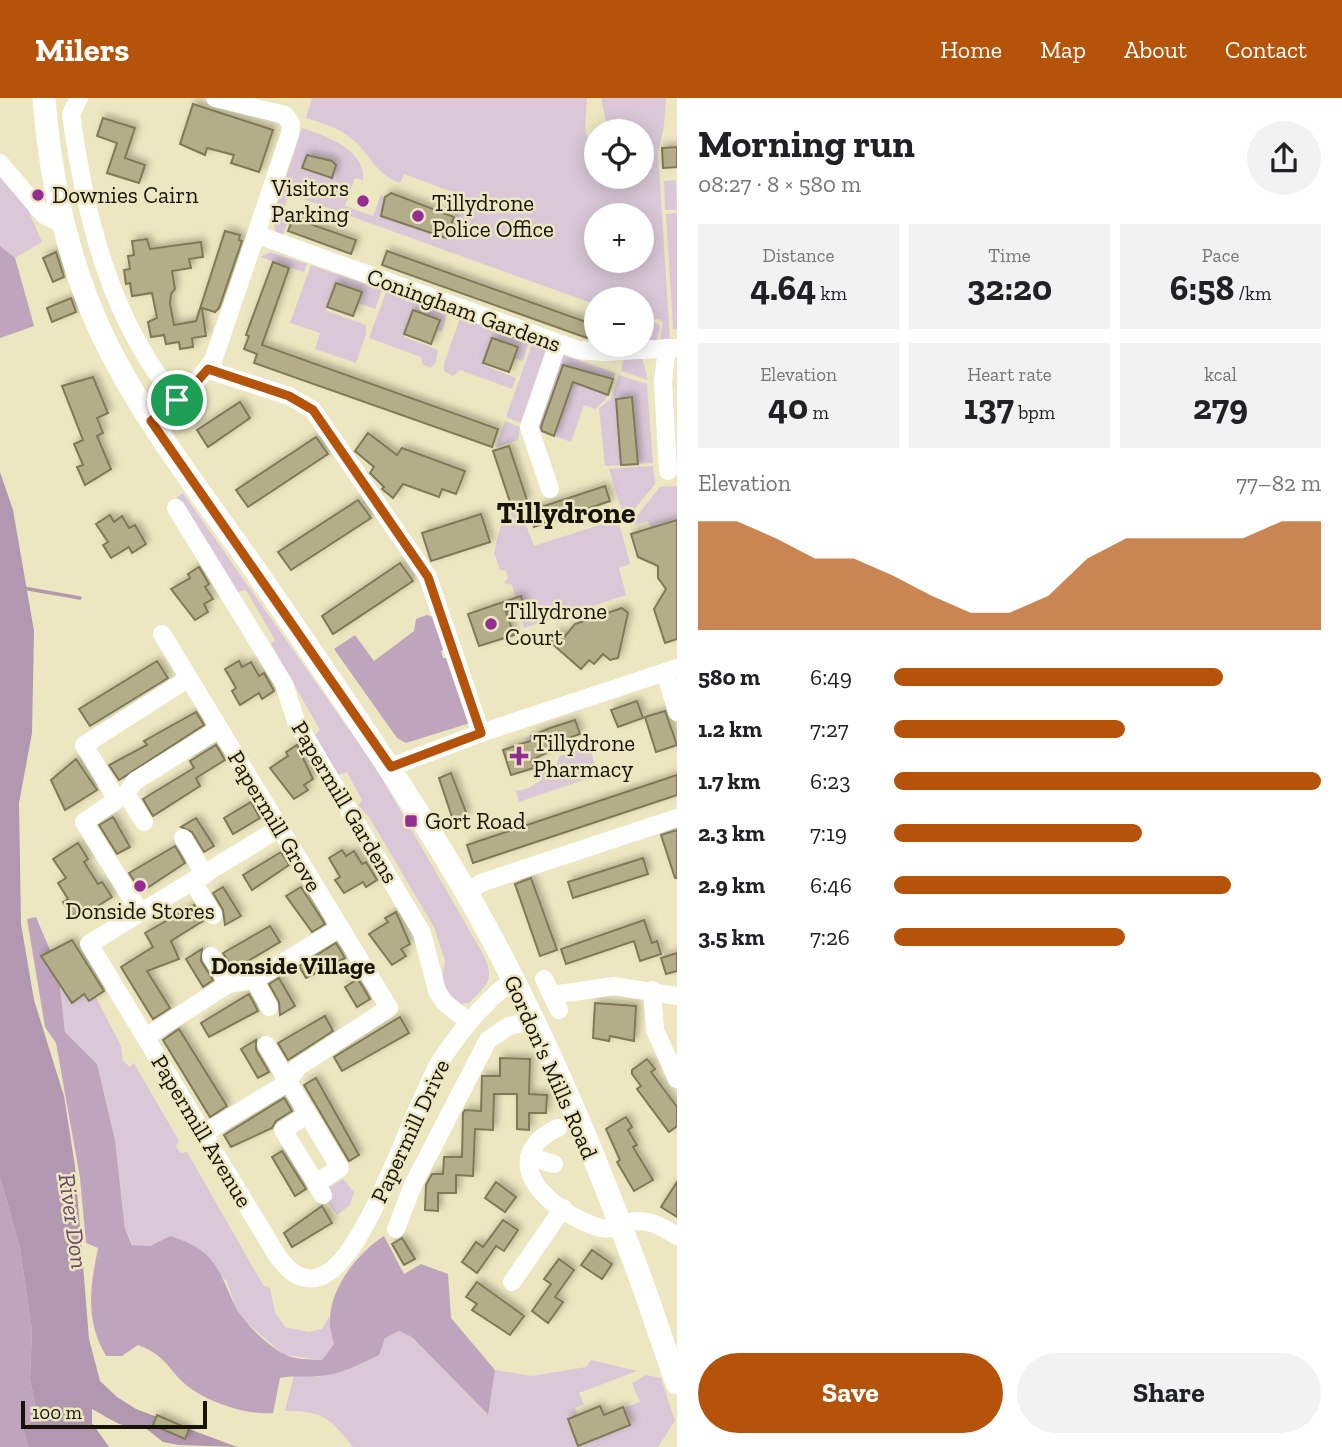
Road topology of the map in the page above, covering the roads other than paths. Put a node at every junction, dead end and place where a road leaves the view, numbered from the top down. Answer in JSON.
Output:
{"nodes":[{"id":1,"x":44,"y":98,"type":"edge"},
{"id":2,"x":215,"y":98,"type":"edge"},
{"id":3,"x":77,"y":100,"type":"edge"},
{"id":4,"x":0,"y":163,"type":"edge"},
{"id":5,"x":64,"y":225,"type":"junction"},
{"id":6,"x":258,"y":236,"type":"junction"},
{"id":7,"x":558,"y":343,"type":"junction"},
{"id":8,"x":672,"y":348,"type":"edge"},
{"id":9,"x":208,"y":369,"type":"junction"},
{"id":10,"x":177,"y":400,"type":"junction"},
{"id":11,"x":151,"y":421,"type":"junction"},
{"id":12,"x":668,"y":471,"type":"dead end"},
{"id":13,"x":550,"y":489,"type":"dead end"},
{"id":14,"x":176,"y":508,"type":"dead end"},
{"id":15,"x":162,"y":634,"type":"dead end"},
{"id":16,"x":671,"y":670,"type":"edge"},
{"id":17,"x":189,"y":678,"type":"junction"},
{"id":18,"x":677,"y":712,"type":"edge"},
{"id":19,"x":219,"y":729,"type":"junction"},
{"id":20,"x":481,"y":733,"type":"junction"},
{"id":21,"x":391,"y":767,"type":"junction"},
{"id":22,"x":122,"y":797,"type":"junction"},
{"id":23,"x":677,"y":818,"type":"edge"},
{"id":24,"x":144,"y":822,"type":"dead end"},
{"id":25,"x":278,"y":829,"type":"junction"},
{"id":26,"x":183,"y":838,"type":"dead end"},
{"id":27,"x":199,"y":878,"type":"junction"},
{"id":28,"x":466,"y":893,"type":"junction"},
{"id":29,"x":140,"y":912,"type":"junction"},
{"id":30,"x":213,"y":915,"type":"dead end"},
{"id":31,"x":340,"y":928,"type":"junction"},
{"id":32,"x":211,"y":956,"type":"dead end"},
{"id":33,"x":254,"y":980,"type":"junction"},
{"id":34,"x":513,"y":980,"type":"junction"},
{"id":35,"x":228,"y":984,"type":"junction"},
{"id":36,"x":652,"y":990,"type":"junction"},
{"id":37,"x":552,"y":995,"type":"dead end"},
{"id":38,"x":677,"y":996,"type":"edge"},
{"id":39,"x":269,"y":1007,"type":"dead end"},
{"id":40,"x":533,"y":1021,"type":"junction"},
{"id":41,"x":469,"y":1022,"type":"junction"},
{"id":42,"x":146,"y":1037,"type":"junction"},
{"id":43,"x":266,"y":1045,"type":"dead end"},
{"id":44,"x":677,"y":1079,"type":"edge"},
{"id":45,"x":287,"y":1083,"type":"junction"},
{"id":46,"x":307,"y":1115,"type":"junction"},
{"id":47,"x":558,"y":1128,"type":"dead end"},
{"id":48,"x":203,"y":1134,"type":"junction"},
{"id":49,"x":529,"y":1157,"type":"junction"},
{"id":50,"x":554,"y":1164,"type":"dead end"},
{"id":51,"x":390,"y":1171,"type":"junction"},
{"id":52,"x":412,"y":1185,"type":"junction"},
{"id":53,"x":563,"y":1208,"type":"junction"},
{"id":54,"x":621,"y":1226,"type":"junction"},
{"id":55,"x":396,"y":1229,"type":"dead end"},
{"id":56,"x":677,"y":1236,"type":"edge"},
{"id":57,"x":308,"y":1278,"type":"joint"},
{"id":58,"x":512,"y":1282,"type":"dead end"},
{"id":59,"x":677,"y":1383,"type":"edge"}],
"edges":[{"from":1,"to":5,"type":"main road","name":"Gordon's Mills Road"},
{"from":2,"to":6,"type":"street"},
{"from":3,"to":10,"type":"street"},
{"from":4,"to":5,"type":"street"},
{"from":5,"to":11,"type":"main road","name":"Gordon's Mills Road"},
{"from":6,"to":7,"type":"street","name":"Coningham Gardens"},
{"from":6,"to":9,"type":"street"},
{"from":7,"to":8,"type":"street","name":"Coningham Gardens"},
{"from":7,"to":13,"type":"street"},
{"from":8,"to":12,"type":"street"},
{"from":9,"to":10,"type":"street"},
{"from":9,"to":20,"type":"street"},
{"from":10,"to":11,"type":"street"},
{"from":11,"to":21,"type":"main road","name":"Gordon's Mills Road"},
{"from":14,"to":41,"type":"street","name":"Papermill Gardens"},
{"from":15,"to":17,"type":"street","name":"Papermill Grove"},
{"from":16,"to":18,"type":"street"},
{"from":16,"to":20,"type":"street"},
{"from":17,"to":19,"type":"street","name":"Papermill Grove"},
{"from":17,"to":22,"type":"street"},
{"from":19,"to":22,"type":"street"},
{"from":19,"to":25,"type":"street","name":"Papermill Grove"},
{"from":20,"to":21,"type":"street"},
{"from":21,"to":28,"type":"main road","name":"Gordon's Mills Road"},
{"from":22,"to":24,"type":"street"},
{"from":22,"to":29,"type":"street"},
{"from":23,"to":28,"type":"street"},
{"from":25,"to":27,"type":"street"},
{"from":25,"to":31,"type":"street","name":"Papermill Grove"},
{"from":26,"to":27,"type":"street"},
{"from":27,"to":29,"type":"street"},
{"from":27,"to":30,"type":"street"},
{"from":28,"to":34,"type":"main road","name":"Gordon's Mills Road"},
{"from":29,"to":42,"type":"street","name":"Papermill Avenue"},
{"from":31,"to":33,"type":"street"},
{"from":31,"to":45,"type":"street","name":"Papermill Grove"},
{"from":32,"to":35,"type":"street"},
{"from":33,"to":35,"type":"street"},
{"from":33,"to":39,"type":"street"},
{"from":34,"to":40,"type":"main road","name":"Gordon's Mills Road"},
{"from":34,"to":41,"type":"street","name":"Papermill Drive"},
{"from":35,"to":42,"type":"street"},
{"from":36,"to":37,"type":"street"},
{"from":36,"to":38,"type":"street"},
{"from":36,"to":44,"type":"street"},
{"from":40,"to":52,"type":"street"},
{"from":40,"to":54,"type":"main road","name":"Gordon's Mills Road"},
{"from":41,"to":51,"type":"street","name":"Papermill Drive"},
{"from":42,"to":48,"type":"street","name":"Papermill Avenue"},
{"from":43,"to":45,"type":"street"},
{"from":45,"to":46,"type":"street"},
{"from":45,"to":48,"type":"street"},
{"from":46,"to":46,"type":"street"},
{"from":47,"to":49,"type":"street"},
{"from":48,"to":57,"type":"street","name":"Papermill Avenue"},
{"from":49,"to":50,"type":"street"},
{"from":49,"to":53,"type":"street"},
{"from":51,"to":52,"type":"street"},
{"from":51,"to":57,"type":"street","name":"Papermill Drive"},
{"from":52,"to":55,"type":"street"},
{"from":53,"to":54,"type":"street"},
{"from":53,"to":58,"type":"street"},
{"from":54,"to":56,"type":"street"},
{"from":54,"to":59,"type":"main road","name":"Gordon's Mills Road"}]}
